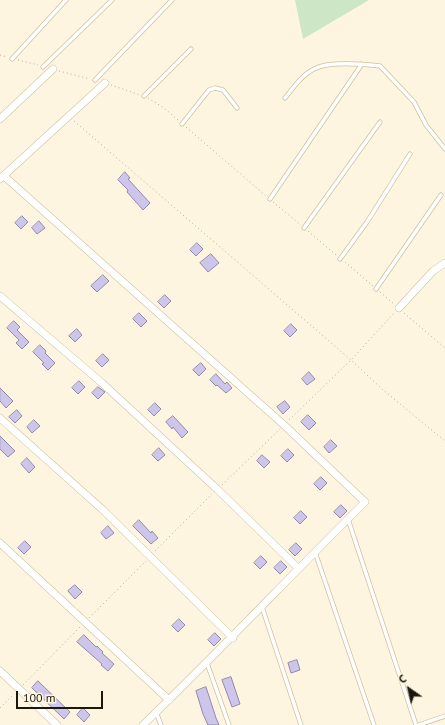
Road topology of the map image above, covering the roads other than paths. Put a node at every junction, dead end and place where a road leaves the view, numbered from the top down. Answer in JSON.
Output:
{"nodes":[{"id":1,"x":66,"y":0,"type":"edge"},
{"id":2,"x":112,"y":0,"type":"edge"},
{"id":3,"x":172,"y":0,"type":"edge"},
{"id":4,"x":191,"y":49,"type":"dead end"},
{"id":5,"x":12,"y":59,"type":"dead end"},
{"id":6,"x":362,"y":64,"type":"junction"},
{"id":7,"x":43,"y":66,"type":"dead end"},
{"id":8,"x":53,"y":69,"type":"dead end"},
{"id":9,"x":94,"y":80,"type":"dead end"},
{"id":10,"x":105,"y":82,"type":"road end"},
{"id":11,"x":144,"y":96,"type":"road end"},
{"id":12,"x":285,"y":98,"type":"dead end"},
{"id":13,"x":237,"y":108,"type":"dead end"},
{"id":14,"x":0,"y":119,"type":"edge"},
{"id":15,"x":380,"y":122,"type":"dead end"},
{"id":16,"x":182,"y":124,"type":"road end"},
{"id":17,"x":445,"y":149,"type":"edge"},
{"id":18,"x":410,"y":154,"type":"dead end"},
{"id":19,"x":2,"y":177,"type":"edge"},
{"id":20,"x":441,"y":195,"type":"dead end"},
{"id":21,"x":270,"y":199,"type":"road end"},
{"id":22,"x":304,"y":228,"type":"road end"},
{"id":23,"x":340,"y":259,"type":"road end"},
{"id":24,"x":445,"y":263,"type":"edge"},
{"id":25,"x":376,"y":289,"type":"road end"},
{"id":26,"x":0,"y":296,"type":"edge"},
{"id":27,"x":399,"y":308,"type":"road end"},
{"id":28,"x":0,"y":418,"type":"edge"},
{"id":29,"x":348,"y":519,"type":"junction"},
{"id":30,"x":0,"y":543,"type":"edge"},
{"id":31,"x":315,"y":551,"type":"junction"},
{"id":32,"x":298,"y":568,"type":"junction"},
{"id":33,"x":262,"y":607,"type":"junction"},
{"id":34,"x":233,"y":638,"type":"junction"},
{"id":35,"x":207,"y":663,"type":"junction"},
{"id":36,"x":0,"y":670,"type":"edge"},
{"id":37,"x":169,"y":700,"type":"junction"},
{"id":38,"x":156,"y":712,"type":"junction"},
{"id":39,"x":445,"y":716,"type":"edge"},
{"id":40,"x":57,"y":725,"type":"edge"},
{"id":41,"x":143,"y":725,"type":"edge"},
{"id":42,"x":161,"y":725,"type":"edge"},
{"id":43,"x":228,"y":725,"type":"edge"},
{"id":44,"x":301,"y":725,"type":"edge"},
{"id":45,"x":374,"y":725,"type":"edge"},
{"id":46,"x":417,"y":725,"type":"edge"}],
"edges":[{"from":1,"to":5,"type":"lane"},
{"from":2,"to":7,"type":"lane"},
{"from":3,"to":9,"type":"lane"},
{"from":4,"to":11,"type":"lane"},
{"from":6,"to":12,"type":"lane"},
{"from":6,"to":17,"type":"lane"},
{"from":6,"to":21,"type":"lane"},
{"from":8,"to":14,"type":"street"},
{"from":10,"to":19,"type":"street"},
{"from":13,"to":16,"type":"lane"},
{"from":15,"to":22,"type":"lane"},
{"from":18,"to":23,"type":"lane"},
{"from":19,"to":29,"type":"street"},
{"from":20,"to":25,"type":"lane"},
{"from":24,"to":27,"type":"street"},
{"from":26,"to":32,"type":"street"},
{"from":28,"to":34,"type":"street"},
{"from":29,"to":31,"type":"street"},
{"from":29,"to":46,"type":"lane"},
{"from":30,"to":37,"type":"street"},
{"from":31,"to":32,"type":"street"},
{"from":31,"to":45,"type":"lane"},
{"from":32,"to":33,"type":"street"},
{"from":33,"to":34,"type":"street"},
{"from":33,"to":44,"type":"lane"},
{"from":34,"to":35,"type":"street"},
{"from":35,"to":37,"type":"street"},
{"from":35,"to":43,"type":"lane"},
{"from":36,"to":40,"type":"street"},
{"from":37,"to":38,"type":"street"},
{"from":38,"to":41,"type":"street"},
{"from":38,"to":42,"type":"lane"},
{"from":39,"to":46,"type":"lane"}]}
